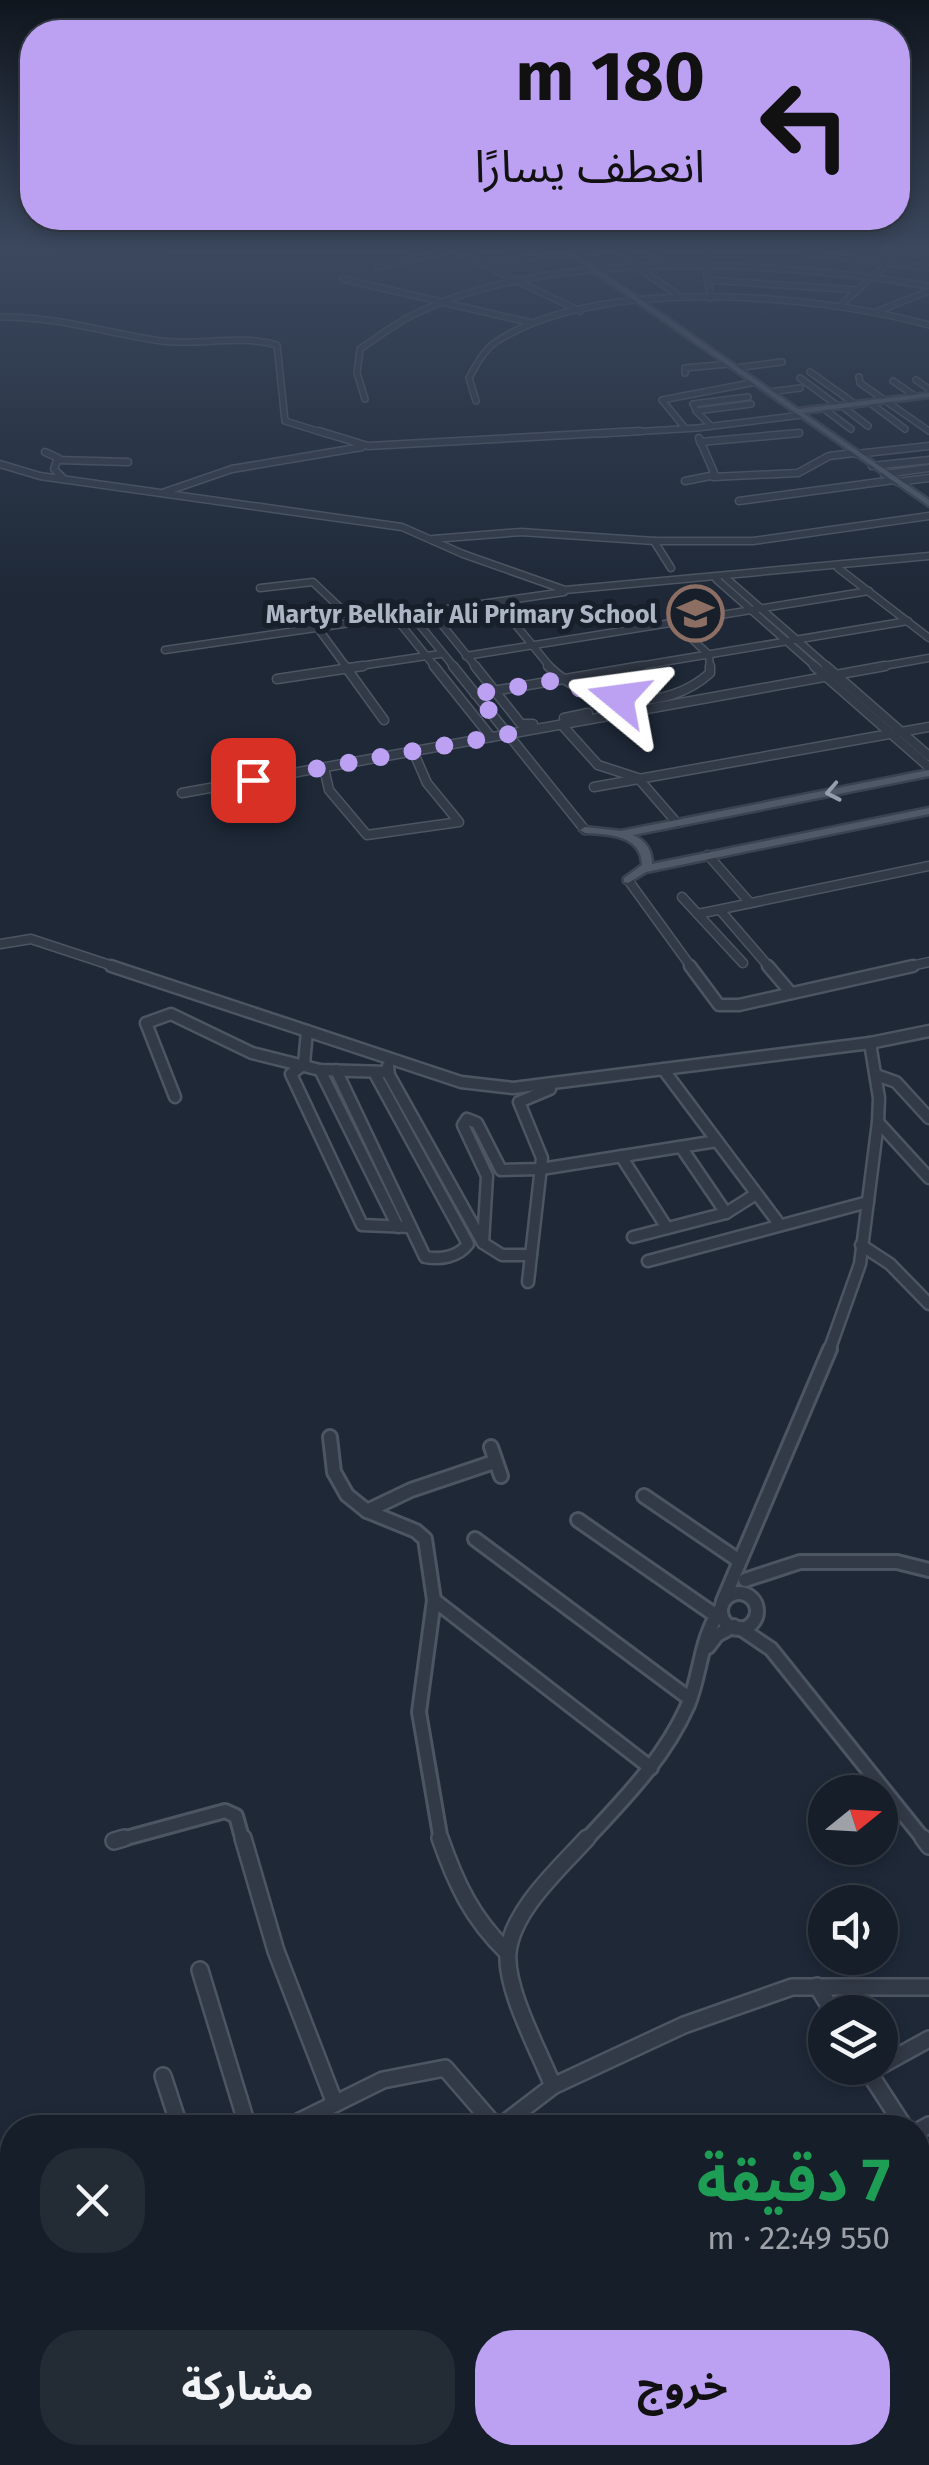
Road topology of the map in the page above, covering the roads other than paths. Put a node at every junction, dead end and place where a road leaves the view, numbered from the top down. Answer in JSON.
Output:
{"nodes":[{"id":1,"x":279,"y":364,"type":"edge"},
{"id":2,"x":358,"y":364,"type":"edge"},
{"id":3,"x":476,"y":364,"type":"edge"},
{"id":4,"x":729,"y":364,"type":"edge"},
{"id":5,"x":757,"y":364,"type":"edge"},
{"id":6,"x":732,"y":366,"type":"junction"},
{"id":7,"x":686,"y":372,"type":"dead end"},
{"id":8,"x":810,"y":372,"type":"dead end"},
{"id":9,"x":858,"y":377,"type":"dead end"},
{"id":10,"x":800,"y":378,"type":"dead end"},
{"id":11,"x":916,"y":380,"type":"dead end"},
{"id":12,"x":893,"y":381,"type":"dead end"},
{"id":13,"x":756,"y":382,"type":"junction"},
{"id":14,"x":798,"y":386,"type":"dead end"},
{"id":15,"x":766,"y":390,"type":"junction"},
{"id":16,"x":929,"y":392,"type":"edge"},
{"id":17,"x":916,"y":396,"type":"junction"},
{"id":18,"x":365,"y":399,"type":"dead end"},
{"id":19,"x":885,"y":400,"type":"junction"},
{"id":20,"x":476,"y":401,"type":"dead end"},
{"id":21,"x":869,"y":402,"type":"junction"},
{"id":22,"x":855,"y":404,"type":"junction"},
{"id":23,"x":929,"y":404,"type":"edge"},
{"id":24,"x":840,"y":406,"type":"junction"},
{"id":25,"x":728,"y":407,"type":"junction"},
{"id":26,"x":823,"y":408,"type":"junction"},
{"id":27,"x":712,"y":409,"type":"junction"},
{"id":28,"x":698,"y":410,"type":"junction"},
{"id":29,"x":800,"y":413,"type":"junction"},
{"id":30,"x":747,"y":421,"type":"junction"},
{"id":31,"x":730,"y":423,"type":"junction"},
{"id":32,"x":711,"y":426,"type":"junction"},
{"id":33,"x":868,"y":426,"type":"dead end"},
{"id":34,"x":686,"y":428,"type":"junction"},
{"id":35,"x":697,"y":428,"type":"junction"},
{"id":36,"x":850,"y":428,"type":"dead end"},
{"id":37,"x":905,"y":429,"type":"dead end"},
{"id":38,"x":929,"y":431,"type":"edge"},
{"id":39,"x":798,"y":433,"type":"dead end"},
{"id":40,"x":700,"y":442,"type":"junction"},
{"id":41,"x":368,"y":446,"type":"junction"},
{"id":42,"x":929,"y":446,"type":"edge"},
{"id":43,"x":45,"y":452,"type":"dead end"},
{"id":44,"x":855,"y":454,"type":"junction"},
{"id":45,"x":58,"y":460,"type":"junction"},
{"id":46,"x":929,"y":460,"type":"edge"},
{"id":47,"x":128,"y":462,"type":"dead end"},
{"id":48,"x":788,"y":463,"type":"dead end"},
{"id":49,"x":0,"y":464,"type":"edge"},
{"id":50,"x":872,"y":466,"type":"junction"},
{"id":51,"x":929,"y":468,"type":"edge"},
{"id":52,"x":884,"y":474,"type":"junction"},
{"id":53,"x":714,"y":476,"type":"junction"},
{"id":54,"x":929,"y":478,"type":"edge"},
{"id":55,"x":65,"y":479,"type":"junction"},
{"id":56,"x":685,"y":481,"type":"dead end"},
{"id":57,"x":896,"y":481,"type":"junction"},
{"id":58,"x":161,"y":494,"type":"junction"},
{"id":59,"x":929,"y":495,"type":"edge"},
{"id":60,"x":917,"y":496,"type":"junction"},
{"id":61,"x":739,"y":501,"type":"dead end"},
{"id":62,"x":929,"y":504,"type":"edge"},
{"id":63,"x":929,"y":516,"type":"edge"},
{"id":64,"x":433,"y":539,"type":"junction"},
{"id":65,"x":654,"y":542,"type":"junction"},
{"id":66,"x":929,"y":558,"type":"edge"},
{"id":67,"x":671,"y":568,"type":"dead end"},
{"id":68,"x":840,"y":569,"type":"junction"},
{"id":69,"x":722,"y":580,"type":"junction"},
{"id":70,"x":260,"y":588,"type":"dead end"},
{"id":71,"x":869,"y":592,"type":"junction"},
{"id":72,"x":502,"y":608,"type":"dead end"},
{"id":73,"x":750,"y":609,"type":"junction"},
{"id":74,"x":761,"y":609,"type":"junction"},
{"id":75,"x":410,"y":614,"type":"junction"},
{"id":76,"x":395,"y":617,"type":"junction"},
{"id":77,"x":439,"y":620,"type":"dead end"},
{"id":78,"x":354,"y":622,"type":"junction"},
{"id":79,"x":674,"y":622,"type":"junction"},
{"id":80,"x":908,"y":622,"type":"junction"},
{"id":81,"x":317,"y":627,"type":"junction"},
{"id":82,"x":929,"y":638,"type":"edge"},
{"id":83,"x":797,"y":640,"type":"junction"},
{"id":84,"x":787,"y":642,"type":"junction"},
{"id":85,"x":533,"y":645,"type":"junction"},
{"id":86,"x":164,"y":650,"type":"dead end"},
{"id":87,"x":440,"y":654,"type":"junction"},
{"id":88,"x":709,"y":655,"type":"junction"},
{"id":89,"x":425,"y":656,"type":"junction"},
{"id":90,"x":466,"y":656,"type":"junction"},
{"id":91,"x":929,"y":658,"type":"edge"},
{"id":92,"x":346,"y":668,"type":"junction"},
{"id":93,"x":837,"y":675,"type":"junction"},
{"id":94,"x":826,"y":677,"type":"junction"},
{"id":95,"x":276,"y":679,"type":"dead end"},
{"id":96,"x":563,"y":679,"type":"junction"},
{"id":97,"x":494,"y":691,"type":"junction"},
{"id":98,"x":475,"y":694,"type":"junction"},
{"id":99,"x":588,"y":713,"type":"dead end"},
{"id":100,"x":384,"y":720,"type":"dead end"},
{"id":101,"x":562,"y":725,"type":"junction"},
{"id":102,"x":929,"y":727,"type":"edge"},
{"id":103,"x":902,"y":732,"type":"junction"},
{"id":104,"x":509,"y":734,"type":"junction"},
{"id":105,"x":890,"y":734,"type":"junction"},
{"id":106,"x":492,"y":737,"type":"junction"},
{"id":107,"x":413,"y":752,"type":"junction"},
{"id":108,"x":929,"y":756,"type":"edge"},
{"id":109,"x":324,"y":768,"type":"junction"},
{"id":110,"x":929,"y":770,"type":"edge"},
{"id":111,"x":638,"y":778,"type":"junction"},
{"id":112,"x":594,"y":786,"type":"dead end"},
{"id":113,"x":182,"y":793,"type":"dead end"},
{"id":114,"x":929,"y":811,"type":"edge"},
{"id":115,"x":678,"y":822,"type":"junction"},
{"id":116,"x":586,"y":830,"type":"joint"},
{"id":117,"x":621,"y":834,"type":"junction"},
{"id":118,"x":708,"y":855,"type":"junction"},
{"id":119,"x":929,"y":866,"type":"edge"},
{"id":120,"x":644,"y":869,"type":"junction"},
{"id":121,"x":628,"y":880,"type":"joint"},
{"id":122,"x":682,"y":897,"type":"dead end"},
{"id":123,"x":750,"y":903,"type":"junction"},
{"id":124,"x":720,"y":910,"type":"junction"},
{"id":125,"x":698,"y":914,"type":"junction"},
{"id":126,"x":0,"y":944,"type":"edge"},
{"id":127,"x":929,"y":962,"type":"edge"},
{"id":128,"x":744,"y":963,"type":"dead end"},
{"id":129,"x":790,"y":993,"type":"junction"},
{"id":130,"x":307,"y":1031,"type":"junction"},
{"id":131,"x":929,"y":1031,"type":"edge"},
{"id":132,"x":870,"y":1043,"type":"junction"},
{"id":133,"x":393,"y":1059,"type":"junction"},
{"id":134,"x":304,"y":1064,"type":"junction"},
{"id":135,"x":320,"y":1070,"type":"junction"},
{"id":136,"x":336,"y":1070,"type":"junction"},
{"id":137,"x":663,"y":1070,"type":"junction"},
{"id":138,"x":374,"y":1072,"type":"junction"},
{"id":139,"x":388,"y":1072,"type":"junction"},
{"id":140,"x":876,"y":1076,"type":"junction"},
{"id":141,"x":564,"y":1082,"type":"junction"},
{"id":142,"x":175,"y":1097,"type":"dead end"},
{"id":143,"x":929,"y":1118,"type":"edge"},
{"id":144,"x":878,"y":1122,"type":"junction"},
{"id":145,"x":716,"y":1141,"type":"junction"},
{"id":146,"x":681,"y":1147,"type":"junction"},
{"id":147,"x":621,"y":1156,"type":"junction"},
{"id":148,"x":542,"y":1168,"type":"junction"},
{"id":149,"x":929,"y":1178,"type":"edge"},
{"id":150,"x":756,"y":1194,"type":"junction"},
{"id":151,"x":868,"y":1202,"type":"junction"},
{"id":152,"x":726,"y":1213,"type":"junction"},
{"id":153,"x":780,"y":1225,"type":"junction"},
{"id":154,"x":404,"y":1227,"type":"junction"},
{"id":155,"x":667,"y":1228,"type":"junction"},
{"id":156,"x":633,"y":1236,"type":"dead end"},
{"id":157,"x":483,"y":1242,"type":"junction"},
{"id":158,"x":862,"y":1245,"type":"junction"},
{"id":159,"x":532,"y":1255,"type":"junction"},
{"id":160,"x":648,"y":1261,"type":"dead end"},
{"id":161,"x":528,"y":1282,"type":"dead end"},
{"id":162,"x":929,"y":1304,"type":"edge"},
{"id":163,"x":330,"y":1437,"type":"dead end"},
{"id":164,"x":491,"y":1447,"type":"dead end"},
{"id":165,"x":494,"y":1462,"type":"junction"},
{"id":166,"x":501,"y":1476,"type":"dead end"},
{"id":167,"x":644,"y":1496,"type":"dead end"},
{"id":168,"x":367,"y":1511,"type":"junction"},
{"id":169,"x":578,"y":1520,"type":"dead end"},
{"id":170,"x":475,"y":1539,"type":"dead end"},
{"id":171,"x":740,"y":1556,"type":"junction"},
{"id":172,"x":929,"y":1570,"type":"edge"},
{"id":173,"x":745,"y":1580,"type":"junction"},
{"id":174,"x":434,"y":1600,"type":"junction"},
{"id":175,"x":752,"y":1600,"type":"junction"},
{"id":176,"x":719,"y":1609,"type":"junction"},
{"id":177,"x":758,"y":1616,"type":"junction"},
{"id":178,"x":737,"y":1627,"type":"junction"},
{"id":179,"x":770,"y":1649,"type":"junction"},
{"id":180,"x":704,"y":1652,"type":"junction"},
{"id":181,"x":690,"y":1699,"type":"junction"},
{"id":182,"x":651,"y":1768,"type":"junction"},
{"id":183,"x":114,"y":1841,"type":"dead end"},
{"id":184,"x":929,"y":1846,"type":"edge"},
{"id":185,"x":507,"y":1952,"type":"junction"},
{"id":186,"x":200,"y":1970,"type":"dead end"},
{"id":187,"x":817,"y":1986,"type":"junction"},
{"id":188,"x":929,"y":1986,"type":"edge"},
{"id":189,"x":823,"y":1995,"type":"edge"},
{"id":190,"x":926,"y":2046,"type":"edge"},
{"id":191,"x":898,"y":2058,"type":"edge"},
{"id":192,"x":163,"y":2076,"type":"dead end"},
{"id":193,"x":882,"y":2085,"type":"edge"},
{"id":194,"x":553,"y":2086,"type":"junction"},
{"id":195,"x":334,"y":2101,"type":"junction"},
{"id":196,"x":176,"y":2115,"type":"edge"},
{"id":197,"x":244,"y":2115,"type":"edge"},
{"id":198,"x":309,"y":2115,"type":"edge"},
{"id":199,"x":487,"y":2115,"type":"edge"},
{"id":200,"x":515,"y":2115,"type":"edge"},
{"id":201,"x":898,"y":2115,"type":"edge"}],
"edges":[{"from":1,"to":41,"type":"street"},
{"from":2,"to":18,"type":"street"},
{"from":3,"to":20,"type":"street"},
{"from":4,"to":6,"type":"main road"},
{"from":5,"to":6,"type":"street"},
{"from":6,"to":7,"type":"street"},
{"from":6,"to":13,"type":"main road"},
{"from":8,"to":22,"type":"street"},
{"from":9,"to":19,"type":"street"},
{"from":10,"to":24,"type":"street"},
{"from":11,"to":16,"type":"street"},
{"from":12,"to":17,"type":"street"},
{"from":13,"to":15,"type":"main road"},
{"from":13,"to":34,"type":"street"},
{"from":14,"to":15,"type":"street"},
{"from":15,"to":29,"type":"main road"},
{"from":16,"to":17,"type":"main road"},
{"from":17,"to":19,"type":"main road"},
{"from":17,"to":23,"type":"street"},
{"from":19,"to":21,"type":"main road"},
{"from":19,"to":38,"type":"street"},
{"from":21,"to":22,"type":"main road"},
{"from":21,"to":37,"type":"street"},
{"from":22,"to":24,"type":"main road"},
{"from":24,"to":26,"type":"main road"},
{"from":24,"to":33,"type":"street"},
{"from":25,"to":27,"type":"street"},
{"from":25,"to":28,"type":"street"},
{"from":25,"to":30,"type":"street"},
{"from":26,"to":29,"type":"main road"},
{"from":26,"to":36,"type":"street"},
{"from":27,"to":28,"type":"street"},
{"from":27,"to":31,"type":"street"},
{"from":28,"to":32,"type":"street"},
{"from":29,"to":30,"type":"street"},
{"from":29,"to":44,"type":"main road"},
{"from":30,"to":31,"type":"street"},
{"from":31,"to":32,"type":"street"},
{"from":32,"to":35,"type":"street"},
{"from":34,"to":35,"type":"street"},
{"from":34,"to":41,"type":"street"},
{"from":35,"to":40,"type":"street"},
{"from":39,"to":40,"type":"street"},
{"from":40,"to":53,"type":"street"},
{"from":41,"to":58,"type":"street"},
{"from":42,"to":44,"type":"street"},
{"from":43,"to":45,"type":"street"},
{"from":44,"to":50,"type":"main road"},
{"from":44,"to":53,"type":"street"},
{"from":45,"to":47,"type":"street"},
{"from":45,"to":55,"type":"street"},
{"from":46,"to":50,"type":"street"},
{"from":48,"to":53,"type":"street"},
{"from":49,"to":55,"type":"street"},
{"from":50,"to":52,"type":"main road"},
{"from":51,"to":52,"type":"street"},
{"from":52,"to":57,"type":"main road"},
{"from":53,"to":56,"type":"street"},
{"from":54,"to":57,"type":"street"},
{"from":55,"to":58,"type":"street"},
{"from":57,"to":60,"type":"main road"},
{"from":57,"to":61,"type":"street"},
{"from":58,"to":64,"type":"street"},
{"from":59,"to":60,"type":"street"},
{"from":60,"to":62,"type":"main road"},
{"from":63,"to":65,"type":"street"},
{"from":64,"to":65,"type":"street"},
{"from":64,"to":66,"type":"street"},
{"from":65,"to":67,"type":"street"},
{"from":66,"to":68,"type":"street"},
{"from":68,"to":69,"type":"street"},
{"from":68,"to":71,"type":"street"},
{"from":69,"to":73,"type":"street"},
{"from":69,"to":74,"type":"street"},
{"from":69,"to":75,"type":"street"},
{"from":70,"to":78,"type":"street"},
{"from":71,"to":74,"type":"street"},
{"from":71,"to":80,"type":"street"},
{"from":72,"to":85,"type":"street"},
{"from":73,"to":74,"type":"street"},
{"from":73,"to":79,"type":"street"},
{"from":73,"to":84,"type":"street"},
{"from":74,"to":83,"type":"street"},
{"from":75,"to":76,"type":"street"},
{"from":75,"to":87,"type":"street"},
{"from":76,"to":78,"type":"street"},
{"from":76,"to":89,"type":"street"},
{"from":77,"to":90,"type":"street"},
{"from":78,"to":81,"type":"street"},
{"from":79,"to":85,"type":"street"},
{"from":79,"to":88,"type":"street"},
{"from":80,"to":82,"type":"street"},
{"from":80,"to":83,"type":"street"},
{"from":81,"to":86,"type":"street"},
{"from":81,"to":92,"type":"street"},
{"from":83,"to":84,"type":"street"},
{"from":83,"to":93,"type":"street"},
{"from":84,"to":88,"type":"street"},
{"from":84,"to":94,"type":"street"},
{"from":85,"to":90,"type":"street"},
{"from":85,"to":96,"type":"street"},
{"from":87,"to":89,"type":"street"},
{"from":87,"to":98,"type":"street"},
{"from":88,"to":96,"type":"street"},
{"from":88,"to":96,"type":"street"},
{"from":89,"to":92,"type":"street"},
{"from":89,"to":106,"type":"street"},
{"from":90,"to":97,"type":"street"},
{"from":91,"to":93,"type":"street"},
{"from":92,"to":95,"type":"street"},
{"from":92,"to":100,"type":"street"},
{"from":93,"to":94,"type":"street"},
{"from":93,"to":103,"type":"street"},
{"from":94,"to":101,"type":"street"},
{"from":94,"to":105,"type":"street"},
{"from":96,"to":97,"type":"street"},
{"from":97,"to":98,"type":"street"},
{"from":97,"to":99,"type":"street"},
{"from":98,"to":104,"type":"street"},
{"from":101,"to":104,"type":"street"},
{"from":101,"to":111,"type":"street"},
{"from":102,"to":103,"type":"street"},
{"from":103,"to":105,"type":"street"},
{"from":103,"to":108,"type":"street"},
{"from":104,"to":106,"type":"street"},
{"from":104,"to":116,"type":"street"},
{"from":105,"to":110,"type":"street"},
{"from":105,"to":111,"type":"street"},
{"from":106,"to":107,"type":"street"},
{"from":107,"to":109,"type":"street"},
{"from":107,"to":109,"type":"street"},
{"from":109,"to":113,"type":"street"},
{"from":110,"to":115,"type":"main road","one_way":true},
{"from":111,"to":112,"type":"street"},
{"from":111,"to":115,"type":"street"},
{"from":114,"to":118,"type":"main road"},
{"from":115,"to":117,"type":"main road"},
{"from":116,"to":117,"type":"main road"},
{"from":117,"to":120,"type":"main road"},
{"from":118,"to":120,"type":"main road"},
{"from":118,"to":123,"type":"street"},
{"from":119,"to":123,"type":"street"},
{"from":120,"to":121,"type":"main road"},
{"from":121,"to":129,"type":"street"},
{"from":122,"to":125,"type":"street"},
{"from":123,"to":124,"type":"street"},
{"from":124,"to":125,"type":"street"},
{"from":124,"to":129,"type":"street"},
{"from":125,"to":128,"type":"street"},
{"from":126,"to":130,"type":"street"},
{"from":127,"to":129,"type":"street"},
{"from":130,"to":133,"type":"street"},
{"from":130,"to":134,"type":"street"},
{"from":131,"to":132,"type":"street"},
{"from":132,"to":137,"type":"street"},
{"from":132,"to":140,"type":"street"},
{"from":133,"to":139,"type":"street"},
{"from":133,"to":141,"type":"street"},
{"from":134,"to":135,"type":"street"},
{"from":134,"to":142,"type":"street"},
{"from":134,"to":154,"type":"street"},
{"from":135,"to":136,"type":"street"},
{"from":135,"to":154,"type":"street"},
{"from":136,"to":138,"type":"street"},
{"from":136,"to":154,"type":"street"},
{"from":137,"to":141,"type":"street"},
{"from":137,"to":145,"type":"street"},
{"from":138,"to":139,"type":"street"},
{"from":138,"to":154,"type":"street"},
{"from":139,"to":157,"type":"street"},
{"from":140,"to":143,"type":"street"},
{"from":140,"to":144,"type":"street"},
{"from":141,"to":148,"type":"street"},
{"from":144,"to":149,"type":"street"},
{"from":144,"to":151,"type":"street"},
{"from":145,"to":146,"type":"street"},
{"from":145,"to":150,"type":"street"},
{"from":146,"to":147,"type":"street"},
{"from":146,"to":152,"type":"street"},
{"from":147,"to":148,"type":"street"},
{"from":147,"to":155,"type":"street"},
{"from":148,"to":157,"type":"street"},
{"from":148,"to":159,"type":"street"},
{"from":150,"to":152,"type":"street"},
{"from":150,"to":153,"type":"street"},
{"from":151,"to":153,"type":"street"},
{"from":151,"to":158,"type":"street"},
{"from":152,"to":155,"type":"street"},
{"from":153,"to":160,"type":"street"},
{"from":155,"to":156,"type":"street"},
{"from":157,"to":159,"type":"street"},
{"from":158,"to":162,"type":"street"},
{"from":158,"to":171,"type":"street"},
{"from":159,"to":161,"type":"street"},
{"from":163,"to":168,"type":"street"},
{"from":164,"to":165,"type":"street"},
{"from":165,"to":166,"type":"street"},
{"from":165,"to":168,"type":"street"},
{"from":167,"to":171,"type":"street"},
{"from":168,"to":174,"type":"street"},
{"from":169,"to":176,"type":"street"},
{"from":170,"to":181,"type":"street"},
{"from":171,"to":173,"type":"street"},
{"from":171,"to":176,"type":"street"},
{"from":172,"to":173,"type":"street"},
{"from":173,"to":175,"type":"street"},
{"from":174,"to":182,"type":"street"},
{"from":174,"to":185,"type":"street"},
{"from":175,"to":176,"type":"street"},
{"from":175,"to":177,"type":"street"},
{"from":176,"to":178,"type":"street"},
{"from":176,"to":180,"type":"street"},
{"from":177,"to":178,"type":"street"},
{"from":177,"to":179,"type":"street"},
{"from":178,"to":179,"type":"street"},
{"from":178,"to":180,"type":"street"},
{"from":179,"to":184,"type":"street"},
{"from":180,"to":181,"type":"street"},
{"from":181,"to":182,"type":"street"},
{"from":182,"to":185,"type":"street"},
{"from":183,"to":195,"type":"street"},
{"from":185,"to":194,"type":"street"},
{"from":186,"to":197,"type":"street"},
{"from":187,"to":188,"type":"street"},
{"from":187,"to":189,"type":"street"},
{"from":187,"to":194,"type":"street"},
{"from":190,"to":191,"type":"street"},
{"from":192,"to":196,"type":"street"},
{"from":193,"to":201,"type":"street"},
{"from":194,"to":200,"type":"street"},
{"from":195,"to":198,"type":"street"},
{"from":195,"to":199,"type":"street"}]}
